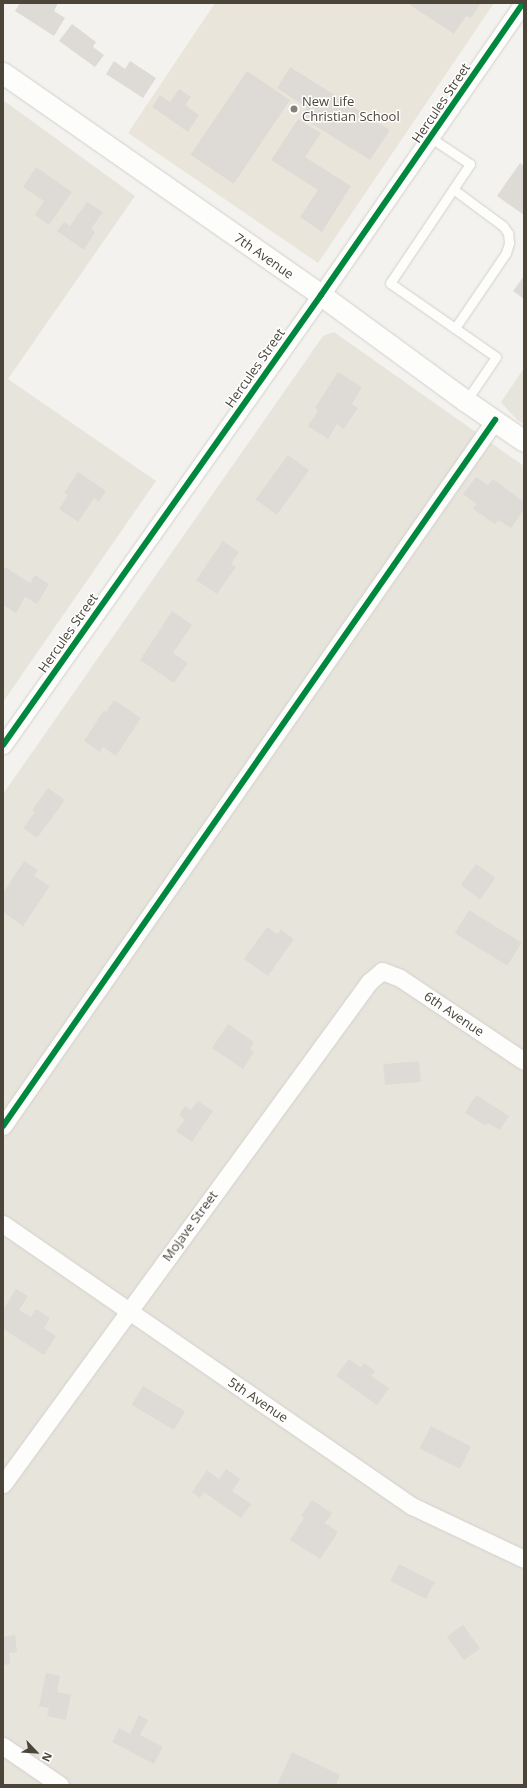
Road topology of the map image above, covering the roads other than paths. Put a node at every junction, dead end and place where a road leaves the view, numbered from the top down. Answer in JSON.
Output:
{"nodes":[{"id":1,"x":523,"y":3,"type":"edge"},
{"id":2,"x":3,"y":73,"type":"edge"},
{"id":3,"x":431,"y":138,"type":"junction"},
{"id":4,"x":453,"y":189,"type":"junction"},
{"id":5,"x":321,"y":295,"type":"junction"},
{"id":6,"x":455,"y":328,"type":"junction"},
{"id":7,"x":466,"y":401,"type":"junction"},
{"id":8,"x":495,"y":420,"type":"junction"},
{"id":9,"x":524,"y":441,"type":"edge"},
{"id":10,"x":3,"y":745,"type":"edge"},
{"id":11,"x":382,"y":971,"type":"joint"},
{"id":12,"x":524,"y":1061,"type":"edge"},
{"id":13,"x":3,"y":1126,"type":"edge"},
{"id":14,"x":3,"y":1224,"type":"edge"},
{"id":15,"x":128,"y":1311,"type":"junction"},
{"id":16,"x":3,"y":1484,"type":"edge"},
{"id":17,"x":524,"y":1559,"type":"edge"},
{"id":18,"x":3,"y":1746,"type":"edge"},
{"id":19,"x":60,"y":1785,"type":"edge"}],
"edges":[{"from":1,"to":3,"type":"street","name":"Hercules Street"},
{"from":2,"to":5,"type":"street","name":"7th Avenue"},
{"from":3,"to":4,"type":"lane"},
{"from":3,"to":5,"type":"street","name":"Hercules Street"},
{"from":4,"to":6,"type":"lane"},
{"from":4,"to":6,"type":"lane"},
{"from":5,"to":7,"type":"street","name":"7th Avenue"},
{"from":5,"to":10,"type":"street","name":"Hercules Street"},
{"from":6,"to":7,"type":"lane"},
{"from":7,"to":8,"type":"street","name":"7th Avenue"},
{"from":8,"to":9,"type":"street","name":"7th Avenue"},
{"from":8,"to":13,"type":"street"},
{"from":11,"to":12,"type":"street","name":"6th Avenue"},
{"from":11,"to":15,"type":"street","name":"Mojave Street"},
{"from":14,"to":15,"type":"street","name":"5th Avenue"},
{"from":15,"to":16,"type":"street","name":"Mojave Street"},
{"from":15,"to":17,"type":"street","name":"5th Avenue"},
{"from":18,"to":19,"type":"street"}]}
